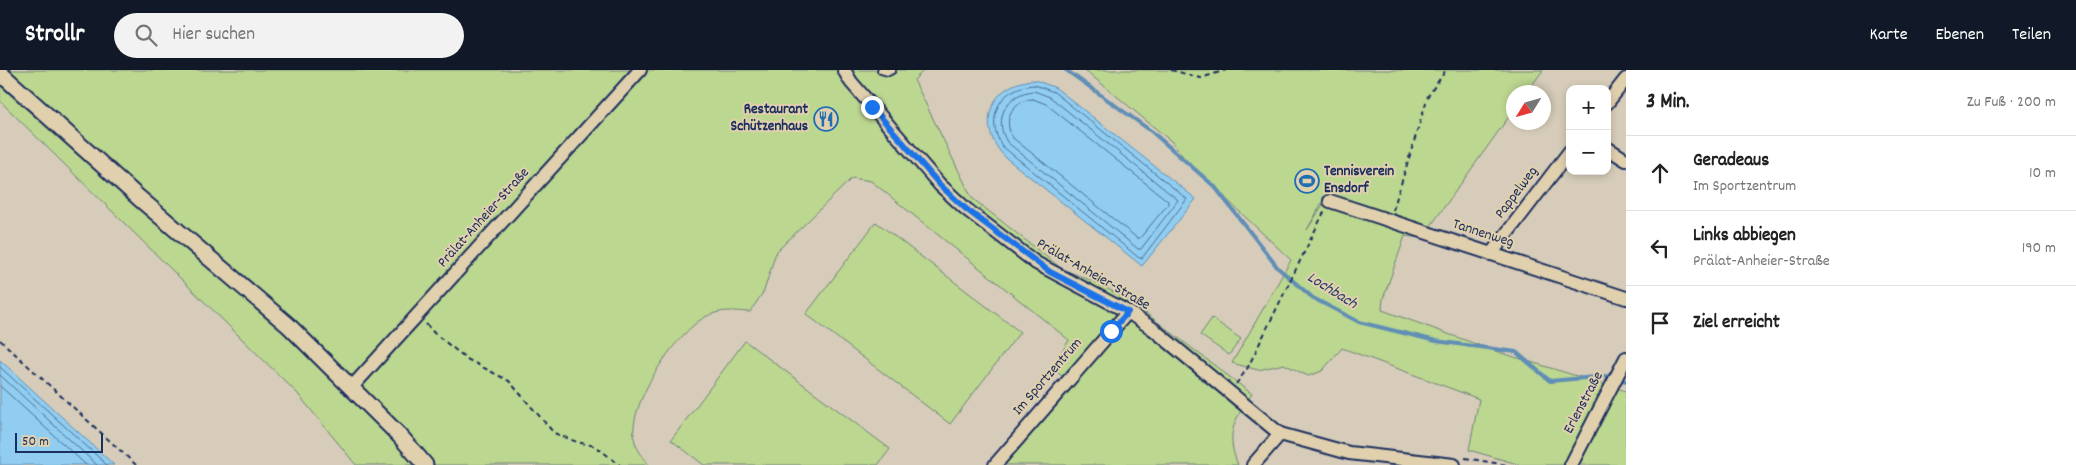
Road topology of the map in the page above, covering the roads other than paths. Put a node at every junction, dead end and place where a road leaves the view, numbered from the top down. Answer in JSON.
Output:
{"nodes":[{"id":1,"x":640,"y":70,"type":"edge"},
{"id":2,"x":844,"y":70,"type":"edge"},
{"id":3,"x":881,"y":70,"type":"edge"},
{"id":4,"x":892,"y":70,"type":"edge"},
{"id":5,"x":0,"y":74,"type":"edge"},
{"id":6,"x":1626,"y":79,"type":"edge"},
{"id":7,"x":1611,"y":98,"type":"edge"},
{"id":8,"x":1611,"y":151,"type":"edge"},
{"id":9,"x":1566,"y":156,"type":"edge"},
{"id":10,"x":1626,"y":160,"type":"edge"},
{"id":11,"x":1330,"y":201,"type":"road end"},
{"id":12,"x":1491,"y":254,"type":"junction"},
{"id":13,"x":1626,"y":298,"type":"edge"},
{"id":14,"x":1128,"y":312,"type":"junction"},
{"id":15,"x":1626,"y":358,"type":"edge"},
{"id":16,"x":352,"y":388,"type":"junction"},
{"id":17,"x":1280,"y":434,"type":"junction"},
{"id":18,"x":425,"y":465,"type":"edge"},
{"id":19,"x":995,"y":465,"type":"edge"},
{"id":20,"x":1253,"y":465,"type":"edge"},
{"id":21,"x":1454,"y":465,"type":"edge"},
{"id":22,"x":1570,"y":465,"type":"edge"}],
"edges":[{"from":1,"to":16,"type":"street","name":"Prälat-Anheier-Straße"},
{"from":2,"to":14,"type":"street","name":"Prälat-Anheier-Straße"},
{"from":3,"to":4,"type":"lane"},
{"from":5,"to":16,"type":"street"},
{"from":6,"to":7,"type":"street"},
{"from":8,"to":10,"type":"street"},
{"from":9,"to":12,"type":"street","name":"Pappelweg"},
{"from":11,"to":12,"type":"street","name":"Tannenweg"},
{"from":12,"to":13,"type":"street","name":"Tannenweg"},
{"from":14,"to":17,"type":"street","name":"Prälat-Anheier-Straße"},
{"from":14,"to":19,"type":"street","name":"Im Sportzentrum"},
{"from":15,"to":22,"type":"street","name":"Erlenstraße"},
{"from":16,"to":18,"type":"street"},
{"from":17,"to":20,"type":"street"},
{"from":17,"to":21,"type":"street","name":"Prälat-Anheier-Straße"}]}
